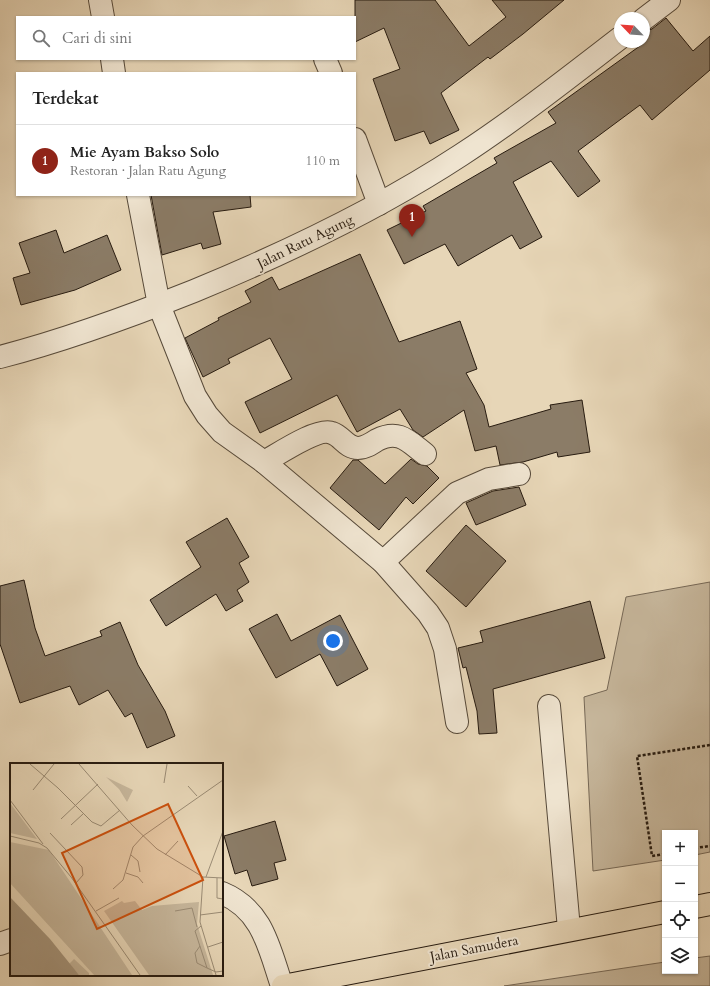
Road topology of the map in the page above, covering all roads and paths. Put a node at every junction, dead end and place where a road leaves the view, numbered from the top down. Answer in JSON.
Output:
{"nodes":[{"id":1,"x":100,"y":0,"type":"edge"},
{"id":2,"x":669,"y":0,"type":"edge"},
{"id":3,"x":650,"y":14,"type":"edge"},
{"id":4,"x":103,"y":16,"type":"edge"},
{"id":5,"x":614,"y":43,"type":"edge"},
{"id":6,"x":112,"y":60,"type":"edge"},
{"id":7,"x":325,"y":60,"type":"edge"},
{"id":8,"x":114,"y":72,"type":"edge"},
{"id":9,"x":331,"y":72,"type":"edge"},
{"id":10,"x":356,"y":142,"type":"edge"},
{"id":11,"x":138,"y":196,"type":"edge"},
{"id":12,"x":379,"y":204,"type":"junction"},
{"id":13,"x":159,"y":305,"type":"junction"},
{"id":14,"x":0,"y":358,"type":"edge"},
{"id":15,"x":425,"y":454,"type":"dead end"},
{"id":16,"x":264,"y":462,"type":"junction"},
{"id":17,"x":519,"y":474,"type":"dead end"},
{"id":18,"x":383,"y":562,"type":"junction"},
{"id":19,"x":549,"y":706,"type":"dead end"},
{"id":20,"x":457,"y":722,"type":"dead end"},
{"id":21,"x":710,"y":745,"type":"edge"},
{"id":22,"x":710,"y":846,"type":"edge"},
{"id":23,"x":698,"y":848,"type":"edge"},
{"id":24,"x":662,"y":854,"type":"edge"},
{"id":25,"x":223,"y":892,"type":"edge"},
{"id":26,"x":710,"y":904,"type":"edge"},
{"id":27,"x":698,"y":906,"type":"edge"},
{"id":28,"x":662,"y":913,"type":"edge"},
{"id":29,"x":569,"y":929,"type":"junction"},
{"id":30,"x":10,"y":940,"type":"edge"},
{"id":31,"x":0,"y":944,"type":"edge"},
{"id":32,"x":282,"y":986,"type":"edge"}],
"edges":[{"from":1,"to":4,"type":"street"},
{"from":2,"to":3,"type":"street"},
{"from":5,"to":12,"type":"street","name":"Jalan Ratu Agung"},
{"from":6,"to":8,"type":"street"},
{"from":7,"to":9,"type":"street"},
{"from":10,"to":12,"type":"street"},
{"from":11,"to":13,"type":"street"},
{"from":12,"to":13,"type":"street","name":"Jalan Ratu Agung"},
{"from":13,"to":14,"type":"street","name":"Jalan Ratu Agung"},
{"from":13,"to":16,"type":"street"},
{"from":15,"to":16,"type":"street"},
{"from":16,"to":18,"type":"street"},
{"from":17,"to":18,"type":"street"},
{"from":18,"to":20,"type":"street"},
{"from":19,"to":29,"type":"street"},
{"from":21,"to":24,"type":"path"},
{"from":22,"to":23,"type":"path"},
{"from":25,"to":32,"type":"street"},
{"from":26,"to":27,"type":"main road"},
{"from":28,"to":29,"type":"main road","name":"Jalan Samudera"},
{"from":29,"to":32,"type":"main road","name":"Jalan Samudera"},
{"from":30,"to":31,"type":"street"}]}
